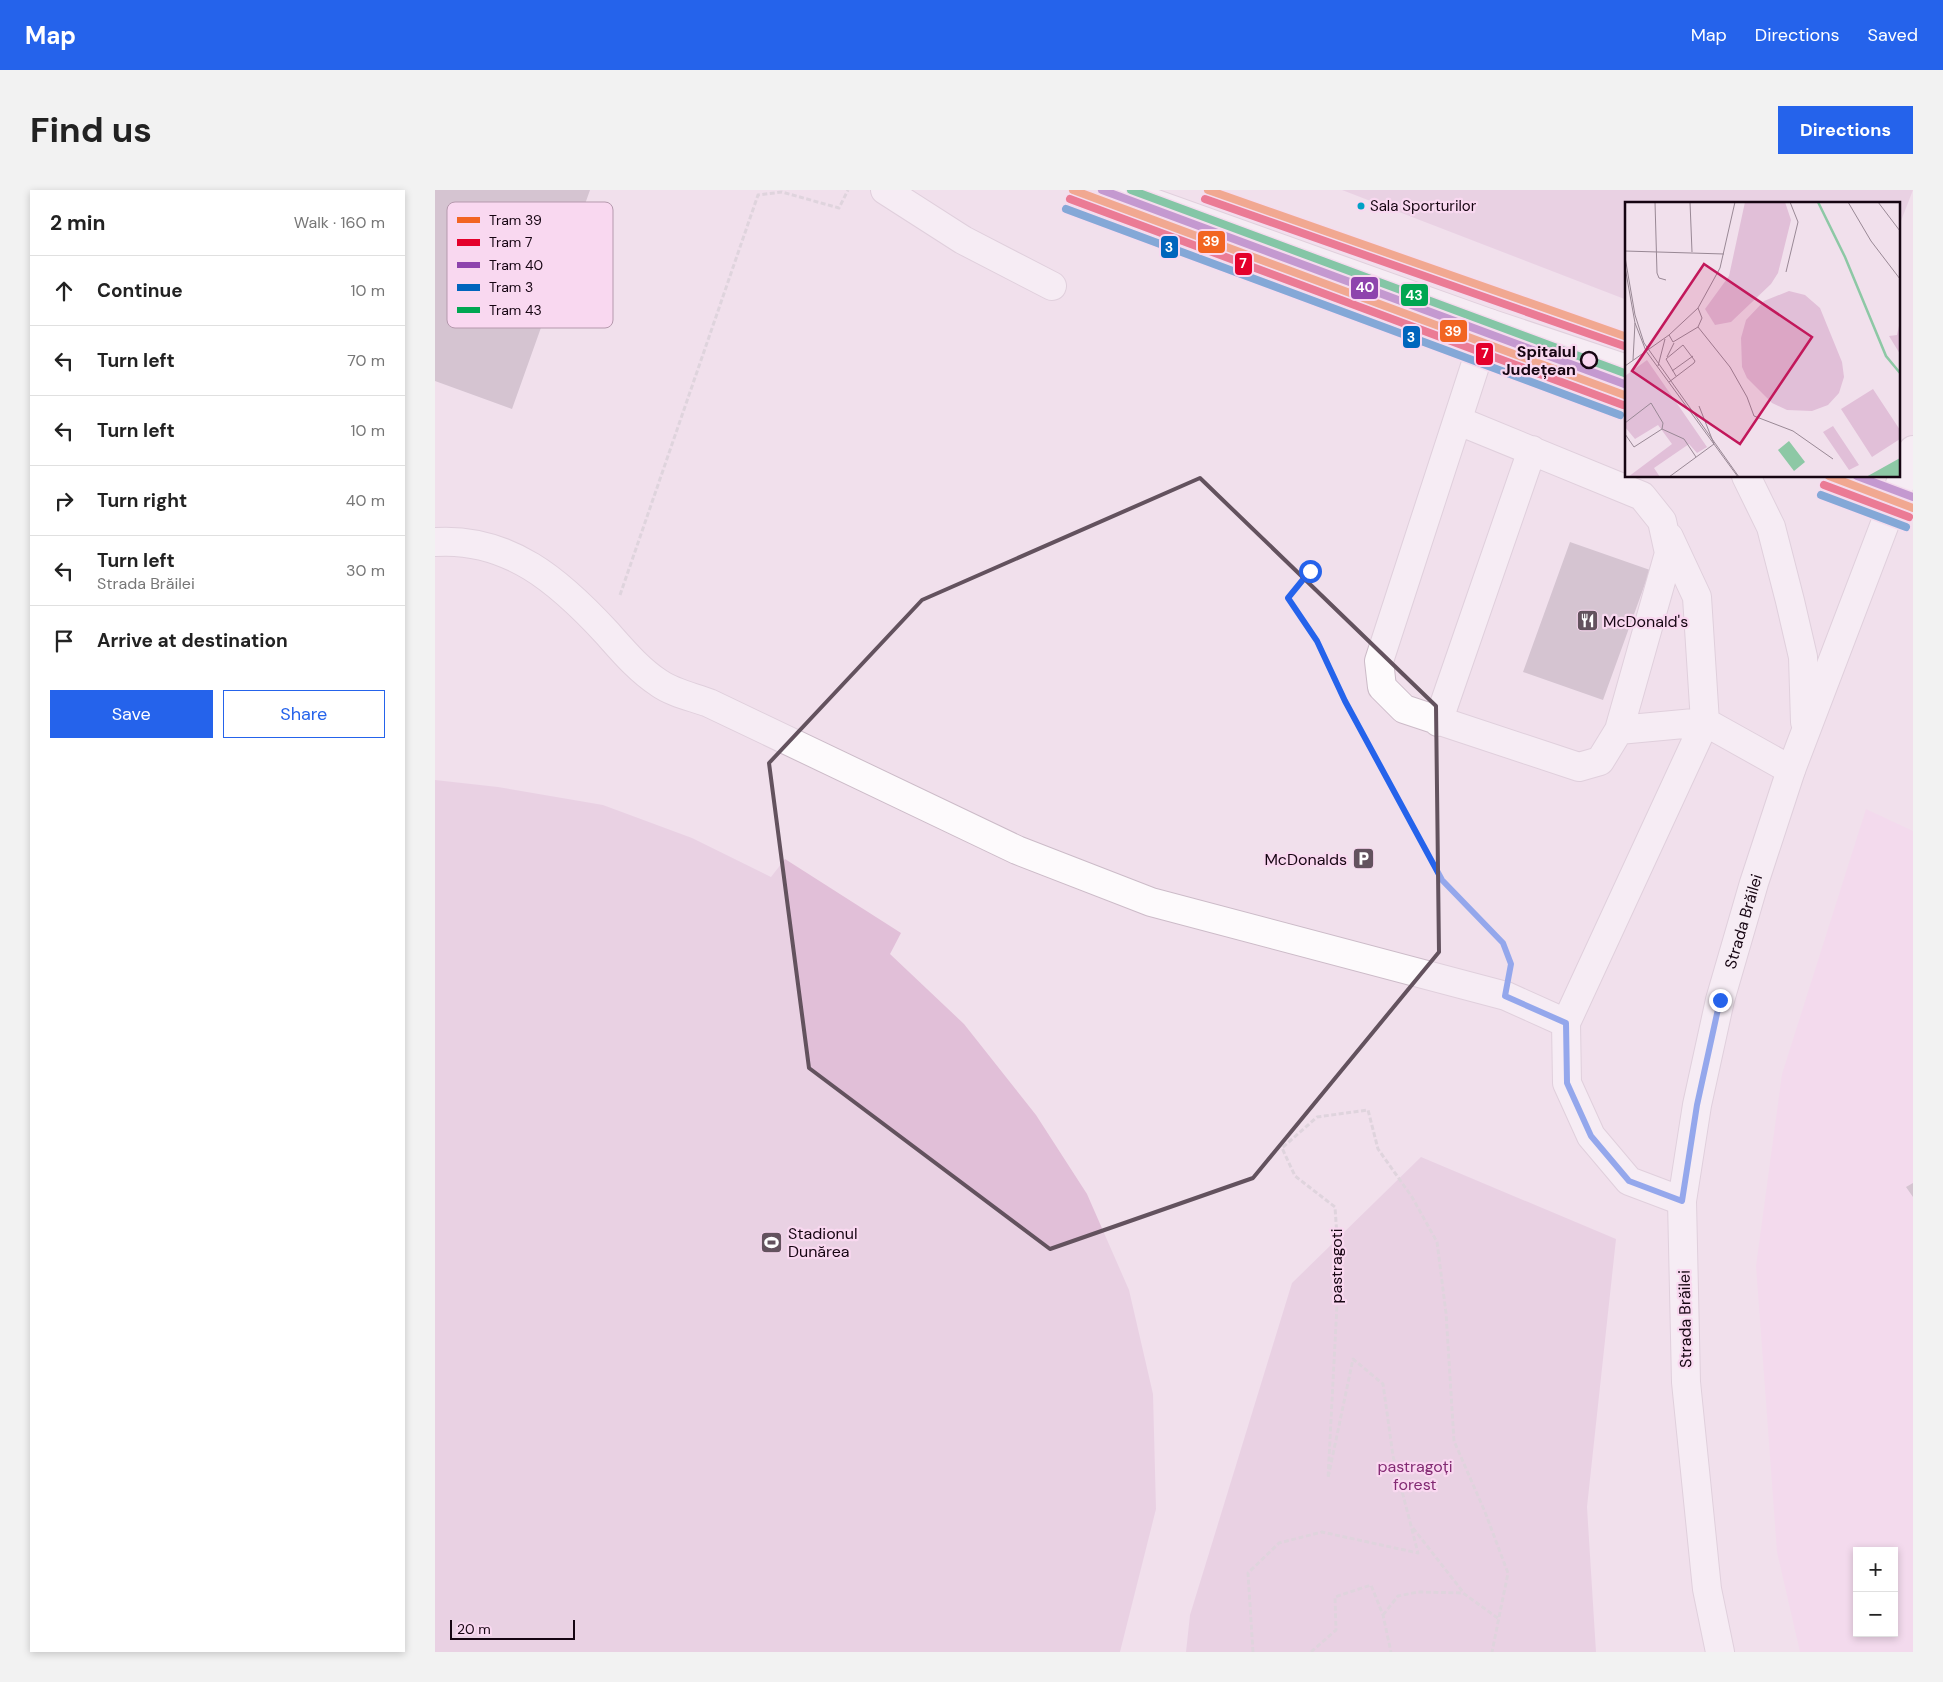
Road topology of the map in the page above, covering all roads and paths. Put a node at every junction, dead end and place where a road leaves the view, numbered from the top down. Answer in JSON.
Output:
{"nodes":[{"id":1,"x":848,"y":190,"type":"edge"},
{"id":2,"x":885,"y":190,"type":"edge"},
{"id":3,"x":1117,"y":190,"type":"edge"},
{"id":4,"x":1052,"y":286,"type":"dead end"},
{"id":5,"x":1489,"y":322,"type":"junction"},
{"id":6,"x":1625,"y":368,"type":"edge"},
{"id":7,"x":1459,"y":421,"type":"junction"},
{"id":8,"x":1532,"y":450,"type":"junction"},
{"id":9,"x":1907,"y":468,"type":"edge"},
{"id":10,"x":1746,"y":478,"type":"edge"},
{"id":11,"x":1662,"y":521,"type":"junction"},
{"id":12,"x":435,"y":542,"type":"edge"},
{"id":13,"x":1310,"y":571,"type":"dead end"},
{"id":14,"x":607,"y":633,"type":"junction"},
{"id":15,"x":1438,"y":722,"type":"junction"},
{"id":16,"x":1705,"y":722,"type":"junction"},
{"id":17,"x":1619,"y":730,"type":"junction"},
{"id":18,"x":1805,"y":736,"type":"junction"},
{"id":19,"x":1791,"y":770,"type":"junction"},
{"id":20,"x":1505,"y":996,"type":"junction"},
{"id":21,"x":1566,"y":1023,"type":"junction"},
{"id":22,"x":1682,"y":1201,"type":"junction"},
{"id":23,"x":1418,"y":1553,"type":"junction"},
{"id":24,"x":1463,"y":1593,"type":"junction"},
{"id":25,"x":1383,"y":1615,"type":"junction"},
{"id":26,"x":1499,"y":1619,"type":"junction"},
{"id":27,"x":1253,"y":1652,"type":"edge"},
{"id":28,"x":1311,"y":1652,"type":"edge"},
{"id":29,"x":1391,"y":1652,"type":"edge"},
{"id":30,"x":1493,"y":1652,"type":"edge"},
{"id":31,"x":1720,"y":1652,"type":"edge"}],
"edges":[{"from":1,"to":14,"type":"path"},
{"from":2,"to":4,"type":"main road"},
{"from":3,"to":5,"type":"main road"},
{"from":5,"to":6,"type":"main road"},
{"from":5,"to":7,"type":"main road"},
{"from":7,"to":8,"type":"main road"},
{"from":7,"to":15,"type":"main road"},
{"from":8,"to":11,"type":"main road"},
{"from":8,"to":15,"type":"main road"},
{"from":9,"to":18,"type":"main road","name":"Strada Brăilei"},
{"from":10,"to":18,"type":"main road"},
{"from":11,"to":16,"type":"main road"},
{"from":11,"to":17,"type":"main road"},
{"from":12,"to":14,"type":"main road"},
{"from":13,"to":20,"type":"path"},
{"from":14,"to":20,"type":"main road"},
{"from":15,"to":17,"type":"main road"},
{"from":16,"to":17,"type":"main road"},
{"from":16,"to":19,"type":"main road"},
{"from":16,"to":21,"type":"main road"},
{"from":18,"to":19,"type":"main road","name":"Strada Brăilei"},
{"from":19,"to":22,"type":"main road","name":"Strada Brăilei"},
{"from":20,"to":21,"type":"main road"},
{"from":21,"to":22,"type":"main road"},
{"from":22,"to":31,"type":"main road","name":"Strada Brăilei"},
{"from":23,"to":24,"type":"path"},
{"from":23,"to":26,"type":"path","name":"pastragoti"},
{"from":23,"to":27,"type":"path"},
{"from":24,"to":25,"type":"path"},
{"from":24,"to":26,"type":"path"},
{"from":25,"to":28,"type":"path"},
{"from":25,"to":29,"type":"path"},
{"from":26,"to":30,"type":"path","name":"pastragoti"}]}
